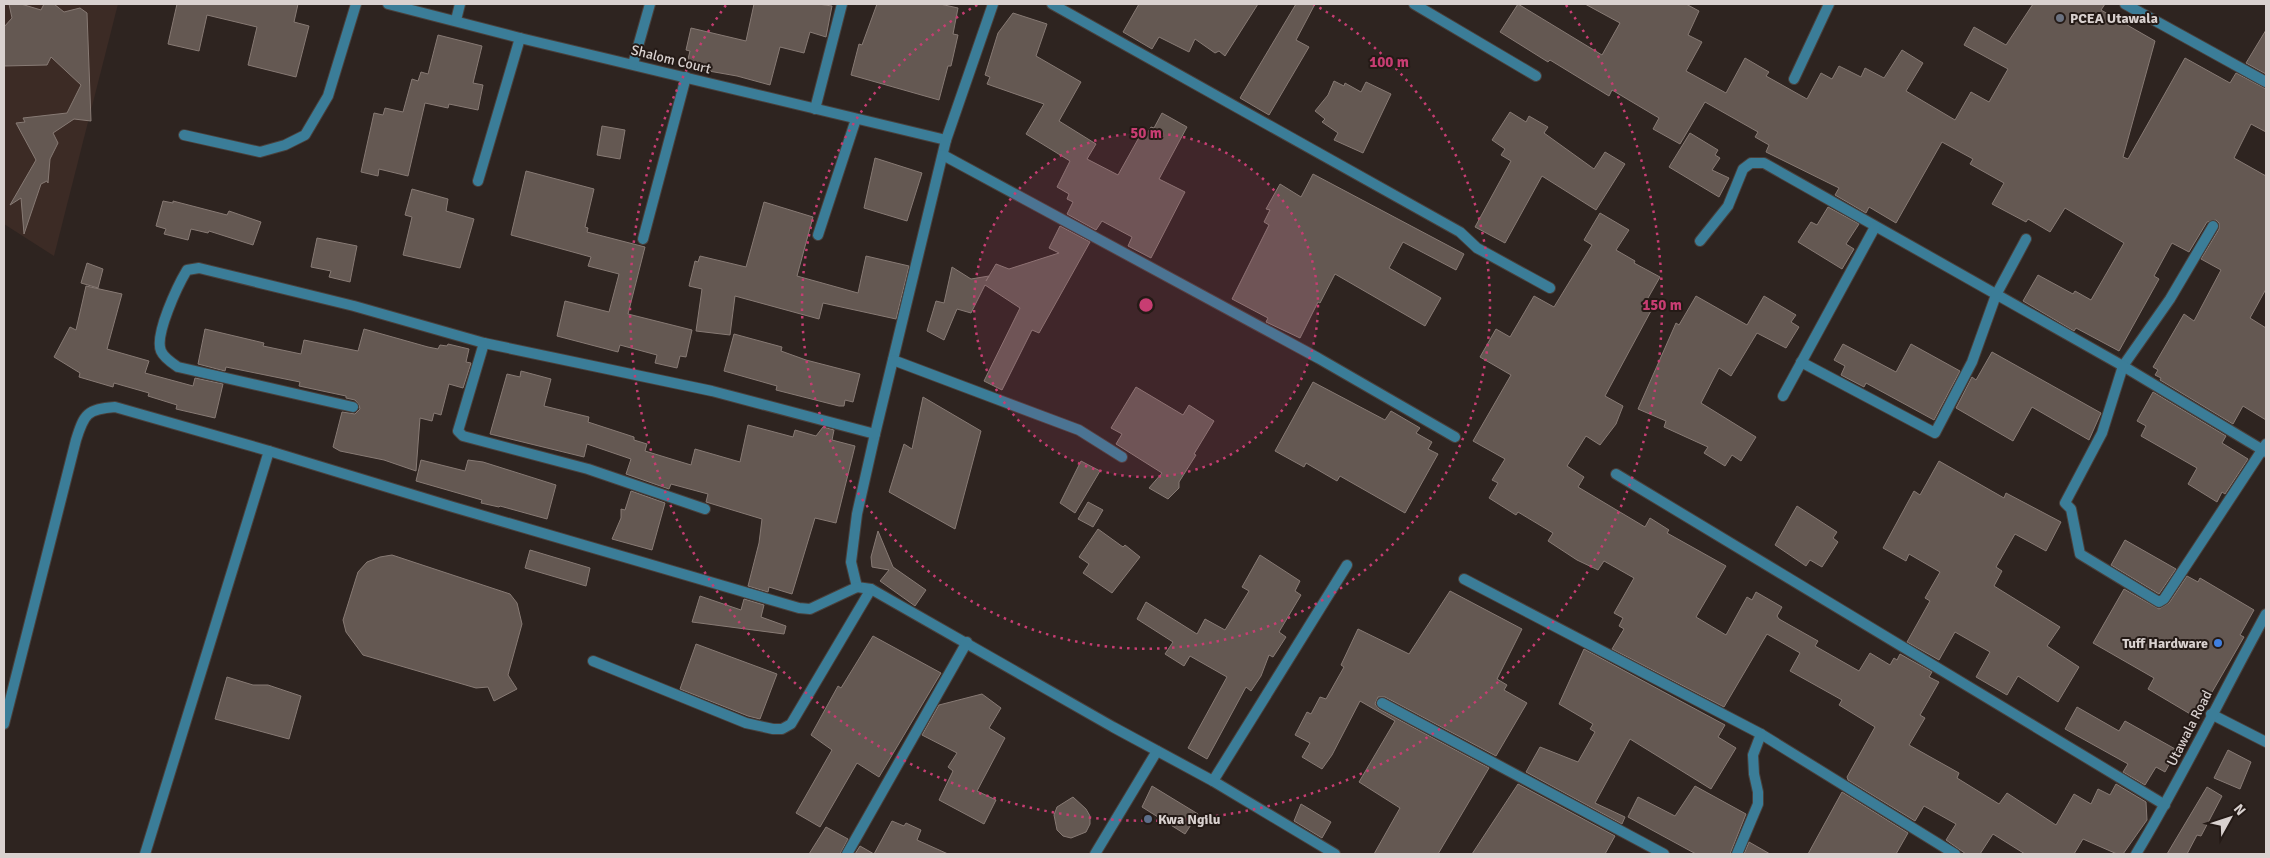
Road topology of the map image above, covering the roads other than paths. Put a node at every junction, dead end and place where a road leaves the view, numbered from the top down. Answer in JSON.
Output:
{"nodes":[{"id":1,"x":356,"y":4,"type":"edge"},
{"id":2,"x":388,"y":4,"type":"edge"},
{"id":3,"x":460,"y":4,"type":"edge"},
{"id":4,"x":650,"y":4,"type":"edge"},
{"id":5,"x":842,"y":4,"type":"edge"},
{"id":6,"x":993,"y":4,"type":"edge"},
{"id":7,"x":1052,"y":4,"type":"edge"},
{"id":8,"x":1414,"y":4,"type":"edge"},
{"id":9,"x":1829,"y":4,"type":"edge"},
{"id":10,"x":2125,"y":4,"type":"edge"},
{"id":11,"x":456,"y":20,"type":"junction"},
{"id":12,"x":520,"y":38,"type":"junction"},
{"id":13,"x":633,"y":64,"type":"junction"},
{"id":14,"x":1536,"y":76,"type":"dead end"},
{"id":15,"x":686,"y":77,"type":"junction"},
{"id":16,"x":1794,"y":79,"type":"dead end"},
{"id":17,"x":2266,"y":82,"type":"edge"},
{"id":18,"x":815,"y":108,"type":"junction"},
{"id":19,"x":856,"y":119,"type":"junction"},
{"id":20,"x":184,"y":135,"type":"dead end"},
{"id":21,"x":946,"y":140,"type":"junction"},
{"id":22,"x":943,"y":154,"type":"junction"},
{"id":23,"x":478,"y":180,"type":"dead end"},
{"id":24,"x":2213,"y":226,"type":"dead end"},
{"id":25,"x":1875,"y":227,"type":"junction"},
{"id":26,"x":818,"y":235,"type":"dead end"},
{"id":27,"x":643,"y":239,"type":"dead end"},
{"id":28,"x":2026,"y":240,"type":"dead end"},
{"id":29,"x":1700,"y":241,"type":"dead end"},
{"id":30,"x":1550,"y":288,"type":"dead end"},
{"id":31,"x":1996,"y":295,"type":"junction"},
{"id":32,"x":484,"y":344,"type":"junction"},
{"id":33,"x":893,"y":360,"type":"junction"},
{"id":34,"x":1801,"y":362,"type":"junction"},
{"id":35,"x":2123,"y":366,"type":"junction"},
{"id":36,"x":1783,"y":396,"type":"dead end"},
{"id":37,"x":353,"y":407,"type":"dead end"},
{"id":38,"x":875,"y":434,"type":"junction"},
{"id":39,"x":1455,"y":437,"type":"dead end"},
{"id":40,"x":2265,"y":448,"type":"edge"},
{"id":41,"x":268,"y":451,"type":"junction"},
{"id":42,"x":1122,"y":457,"type":"dead end"},
{"id":43,"x":1616,"y":474,"type":"dead end"},
{"id":44,"x":705,"y":509,"type":"dead end"},
{"id":45,"x":1346,"y":565,"type":"dead end"},
{"id":46,"x":1464,"y":579,"type":"dead end"},
{"id":47,"x":857,"y":587,"type":"junction"},
{"id":48,"x":870,"y":589,"type":"junction"},
{"id":49,"x":2266,"y":614,"type":"edge"},
{"id":50,"x":967,"y":642,"type":"junction"},
{"id":51,"x":593,"y":661,"type":"dead end"},
{"id":52,"x":1382,"y":703,"type":"dead end"},
{"id":53,"x":2211,"y":714,"type":"junction"},
{"id":54,"x":4,"y":724,"type":"edge"},
{"id":55,"x":1761,"y":734,"type":"junction"},
{"id":56,"x":2266,"y":742,"type":"edge"},
{"id":57,"x":1157,"y":750,"type":"junction"},
{"id":58,"x":1213,"y":781,"type":"junction"},
{"id":59,"x":2165,"y":805,"type":"junction"},
{"id":60,"x":146,"y":854,"type":"edge"},
{"id":61,"x":847,"y":854,"type":"edge"},
{"id":62,"x":1095,"y":854,"type":"edge"},
{"id":63,"x":1335,"y":854,"type":"edge"},
{"id":64,"x":1664,"y":854,"type":"edge"},
{"id":65,"x":1737,"y":854,"type":"edge"},
{"id":66,"x":1955,"y":854,"type":"edge"},
{"id":67,"x":2136,"y":854,"type":"edge"}],
"edges":[{"from":1,"to":20,"type":"street"},
{"from":2,"to":11,"type":"street","name":"Shalom Court"},
{"from":3,"to":11,"type":"street"},
{"from":4,"to":13,"type":"street"},
{"from":5,"to":18,"type":"street"},
{"from":6,"to":21,"type":"street"},
{"from":7,"to":30,"type":"street"},
{"from":8,"to":14,"type":"street"},
{"from":9,"to":16,"type":"street"},
{"from":10,"to":17,"type":"street"},
{"from":11,"to":12,"type":"street","name":"Shalom Court"},
{"from":12,"to":13,"type":"street","name":"Shalom Court"},
{"from":12,"to":23,"type":"street"},
{"from":13,"to":15,"type":"street","name":"Shalom Court"},
{"from":15,"to":18,"type":"street","name":"Shalom Court"},
{"from":15,"to":27,"type":"street"},
{"from":18,"to":19,"type":"street","name":"Shalom Court"},
{"from":19,"to":21,"type":"street","name":"Shalom Court"},
{"from":19,"to":26,"type":"street"},
{"from":21,"to":22,"type":"street"},
{"from":22,"to":33,"type":"street"},
{"from":22,"to":39,"type":"street"},
{"from":24,"to":35,"type":"street"},
{"from":25,"to":29,"type":"street"},
{"from":25,"to":31,"type":"street"},
{"from":25,"to":34,"type":"street"},
{"from":28,"to":31,"type":"street"},
{"from":31,"to":34,"type":"street"},
{"from":31,"to":35,"type":"street"},
{"from":32,"to":37,"type":"street"},
{"from":32,"to":38,"type":"street"},
{"from":32,"to":44,"type":"street"},
{"from":33,"to":38,"type":"street"},
{"from":33,"to":42,"type":"street"},
{"from":34,"to":36,"type":"street"},
{"from":35,"to":40,"type":"street"},
{"from":35,"to":40,"type":"street"},
{"from":38,"to":47,"type":"street"},
{"from":41,"to":47,"type":"street"},
{"from":41,"to":54,"type":"street"},
{"from":41,"to":60,"type":"street"},
{"from":43,"to":59,"type":"street"},
{"from":45,"to":58,"type":"street"},
{"from":46,"to":55,"type":"street"},
{"from":47,"to":48,"type":"street"},
{"from":48,"to":50,"type":"street"},
{"from":48,"to":51,"type":"street"},
{"from":49,"to":53,"type":"street","name":"Utawala Road"},
{"from":50,"to":57,"type":"street"},
{"from":50,"to":61,"type":"street"},
{"from":52,"to":64,"type":"street"},
{"from":53,"to":56,"type":"street"},
{"from":53,"to":59,"type":"street","name":"Utawala Road"},
{"from":55,"to":65,"type":"street"},
{"from":55,"to":66,"type":"street"},
{"from":57,"to":58,"type":"street"},
{"from":57,"to":62,"type":"street"},
{"from":58,"to":63,"type":"street"},
{"from":59,"to":67,"type":"street","name":"Utawala Road"}]}
